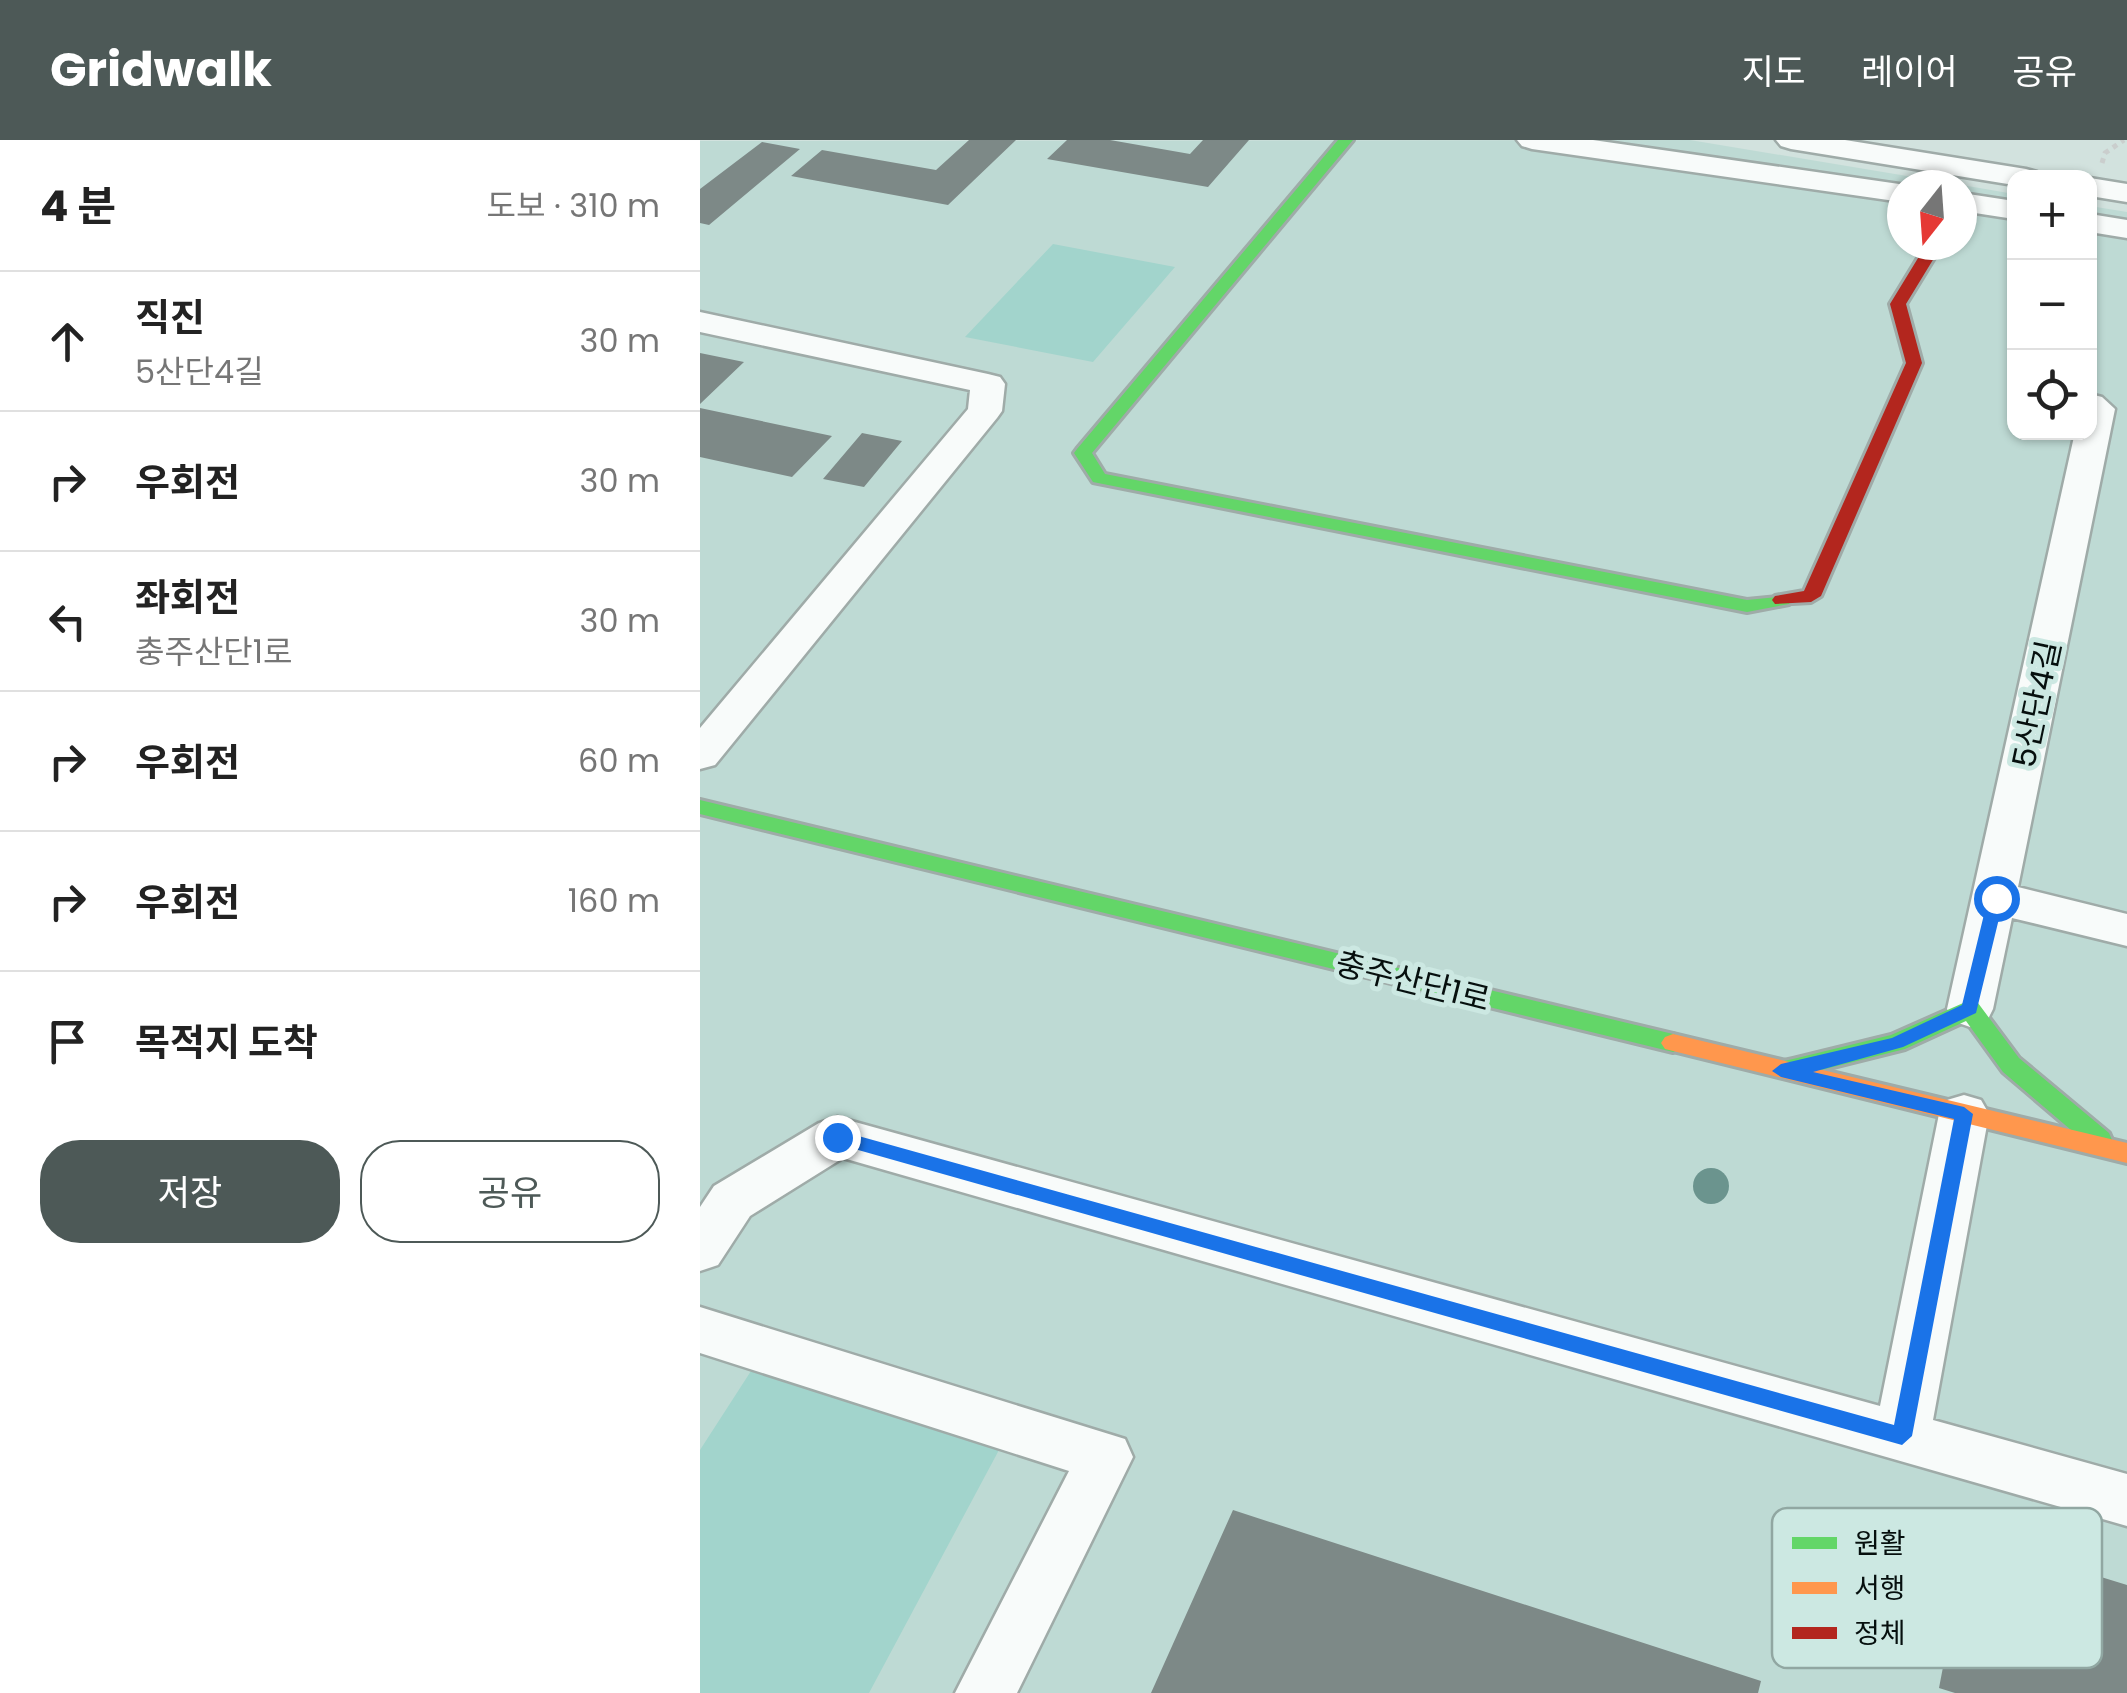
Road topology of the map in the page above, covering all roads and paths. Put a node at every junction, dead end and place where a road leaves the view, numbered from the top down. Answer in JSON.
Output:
{"nodes":[{"id":1,"x":1346,"y":140,"type":"edge"},
{"id":2,"x":1532,"y":140,"type":"edge"},
{"id":3,"x":1791,"y":140,"type":"edge"},
{"id":4,"x":2007,"y":175,"type":"edge"},
{"id":5,"x":2097,"y":188,"type":"edge"},
{"id":6,"x":1887,"y":191,"type":"edge"},
{"id":7,"x":2127,"y":193,"type":"edge"},
{"id":8,"x":1977,"y":204,"type":"edge"},
{"id":9,"x":2007,"y":209,"type":"edge"},
{"id":10,"x":2097,"y":224,"type":"edge"},
{"id":11,"x":2127,"y":230,"type":"edge"},
{"id":12,"x":2127,"y":243,"type":"edge"},
{"id":13,"x":2097,"y":249,"type":"edge"},
{"id":14,"x":1925,"y":260,"type":"edge"},
{"id":15,"x":700,"y":322,"type":"edge"},
{"id":16,"x":2092,"y":440,"type":"edge"},
{"id":17,"x":700,"y":755,"type":"edge"},
{"id":18,"x":700,"y":807,"type":"edge"},
{"id":19,"x":1996,"y":898,"type":"junction"},
{"id":20,"x":2127,"y":930,"type":"edge"},
{"id":21,"x":1970,"y":1009,"type":"junction"},
{"id":22,"x":1781,"y":1071,"type":"junction"},
{"id":23,"x":1964,"y":1114,"type":"junction"},
{"id":24,"x":2118,"y":1151,"type":"edge"},
{"id":25,"x":700,"y":1250,"type":"edge"},
{"id":26,"x":700,"y":1330,"type":"edge"},
{"id":27,"x":1902,"y":1436,"type":"junction"},
{"id":28,"x":2127,"y":1500,"type":"edge"},
{"id":29,"x":985,"y":1693,"type":"edge"}],
"edges":[{"from":1,"to":14,"type":"street"},
{"from":2,"to":6,"type":"street"},
{"from":3,"to":4,"type":"street"},
{"from":5,"to":7,"type":"street"},
{"from":8,"to":9,"type":"street"},
{"from":10,"to":11,"type":"street"},
{"from":12,"to":13,"type":"street"},
{"from":15,"to":17,"type":"street"},
{"from":16,"to":19,"type":"street","name":"5산단4길"},
{"from":18,"to":22,"type":"street","name":"충주산단1로"},
{"from":19,"to":20,"type":"street"},
{"from":19,"to":21,"type":"street","name":"5산단4길"},
{"from":21,"to":22,"type":"street"},
{"from":21,"to":24,"type":"street"},
{"from":22,"to":23,"type":"street","name":"충주산단1로"},
{"from":23,"to":24,"type":"street","name":"충주산단1로"},
{"from":23,"to":27,"type":"street"},
{"from":25,"to":27,"type":"street"},
{"from":26,"to":29,"type":"street"},
{"from":27,"to":28,"type":"street"}]}
